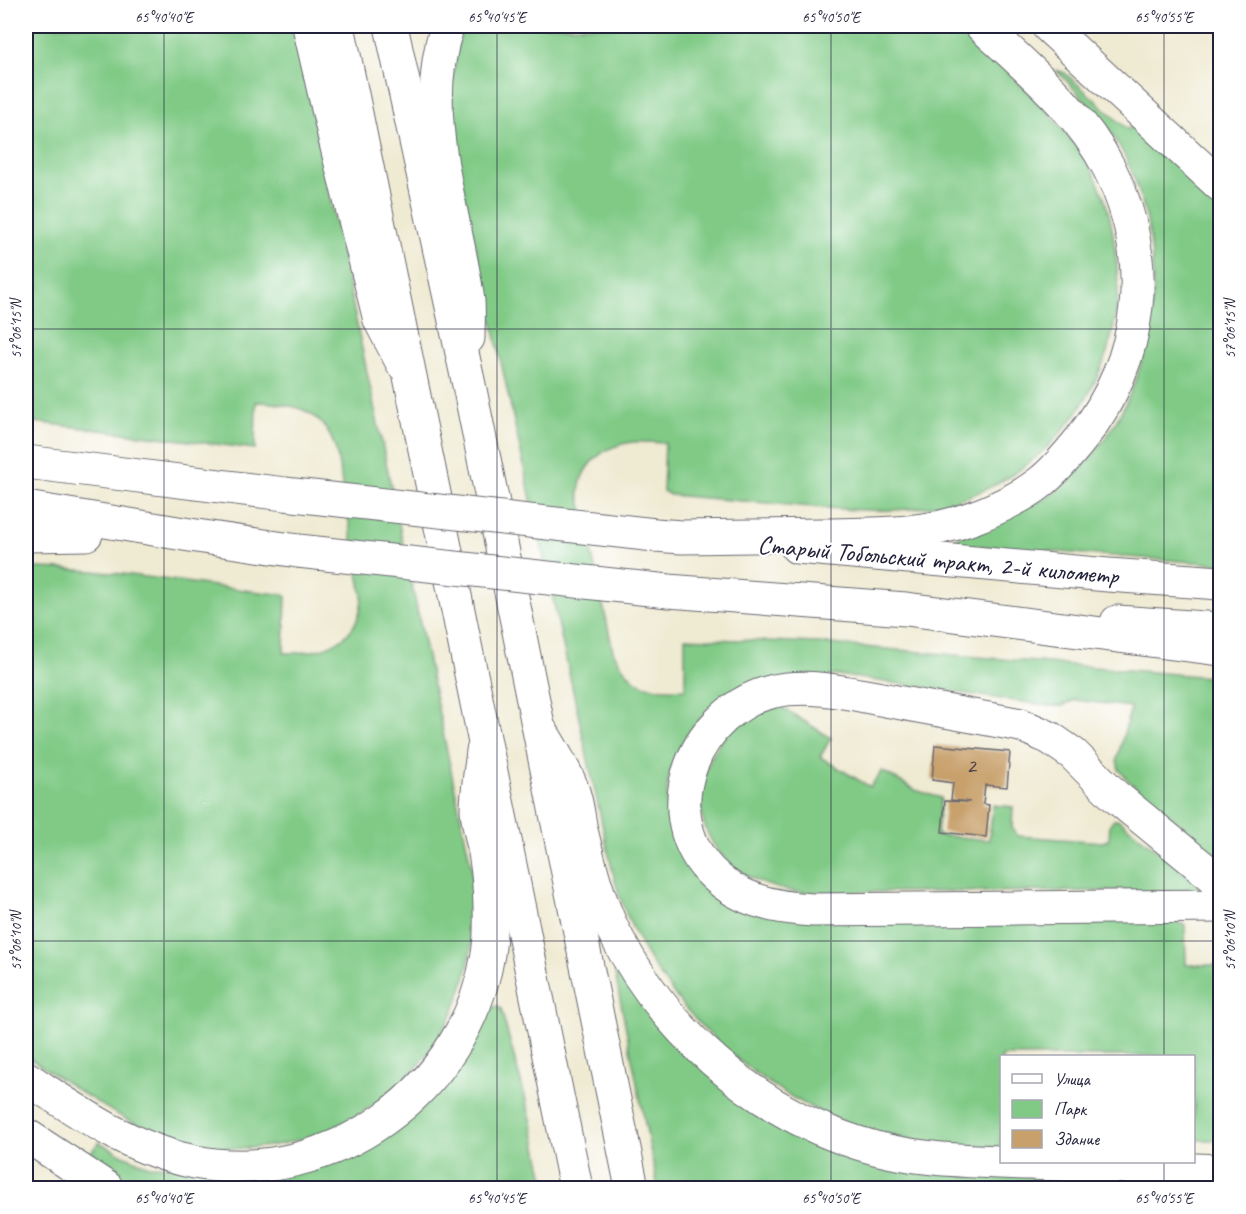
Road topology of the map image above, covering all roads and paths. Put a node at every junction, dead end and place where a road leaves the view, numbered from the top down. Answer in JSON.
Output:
{"nodes":[{"id":1,"x":309,"y":26,"type":"edge"},
{"id":2,"x":338,"y":26,"type":"edge"},
{"id":3,"x":391,"y":26,"type":"edge"},
{"id":4,"x":447,"y":26,"type":"edge"},
{"id":5,"x":982,"y":26,"type":"edge"},
{"id":6,"x":1048,"y":26,"type":"edge"},
{"id":7,"x":1221,"y":184,"type":"edge"},
{"id":8,"x":410,"y":378,"type":"junction"},
{"id":9,"x":469,"y":385,"type":"junction"},
{"id":10,"x":26,"y":446,"type":"edge"},
{"id":11,"x":26,"y":462,"type":"edge"},
{"id":12,"x":205,"y":485,"type":"junction"},
{"id":13,"x":26,"y":508,"type":"edge"},
{"id":14,"x":26,"y":535,"type":"edge"},
{"id":15,"x":190,"y":536,"type":"junction"},
{"id":16,"x":668,"y":536,"type":"junction"},
{"id":17,"x":1221,"y":583,"type":"edge"},
{"id":18,"x":906,"y":609,"type":"junction"},
{"id":19,"x":1221,"y":629,"type":"edge"},
{"id":20,"x":1221,"y":649,"type":"edge"},
{"id":21,"x":539,"y":724,"type":"junction"},
{"id":22,"x":485,"y":734,"type":"junction"},
{"id":23,"x":1221,"y":882,"type":"edge"},
{"id":24,"x":1221,"y":906,"type":"edge"},
{"id":25,"x":26,"y":1078,"type":"edge"},
{"id":26,"x":26,"y":1135,"type":"edge"},
{"id":27,"x":1000,"y":1162,"type":"edge"},
{"id":28,"x":1027,"y":1163,"type":"edge"},
{"id":29,"x":1221,"y":1171,"type":"edge"},
{"id":30,"x":107,"y":1188,"type":"edge"},
{"id":31,"x":576,"y":1188,"type":"edge"},
{"id":32,"x":632,"y":1188,"type":"edge"},
{"id":33,"x":1126,"y":1188,"type":"edge"}],
"edges":[{"from":1,"to":8,"type":"main road"},
{"from":2,"to":8,"type":"main road"},
{"from":3,"to":9,"type":"main road"},
{"from":4,"to":9,"type":"main road"},
{"from":5,"to":16,"type":"main road"},
{"from":6,"to":7,"type":"main road"},
{"from":8,"to":22,"type":"main road"},
{"from":9,"to":21,"type":"main road"},
{"from":10,"to":12,"type":"main road"},
{"from":11,"to":12,"type":"main road"},
{"from":12,"to":16,"type":"main road","bridge":true},
{"from":13,"to":15,"type":"main road"},
{"from":14,"to":15,"type":"main road"},
{"from":15,"to":18,"type":"main road","name":"Старый Тобольский тракт, 2-й километр","bridge":true},
{"from":16,"to":17,"type":"main road","name":"Старый Тобольский тракт, 2-й километр"},
{"from":18,"to":19,"type":"main road","name":"Старый Тобольский тракт, 2-й километр"},
{"from":18,"to":20,"type":"main road"},
{"from":21,"to":27,"type":"main road"},
{"from":21,"to":32,"type":"main road"},
{"from":22,"to":25,"type":"main road"},
{"from":22,"to":31,"type":"main road"},
{"from":23,"to":24,"type":"main road"},
{"from":26,"to":30,"type":"main road"},
{"from":28,"to":29,"type":"main road"},
{"from":29,"to":33,"type":"main road"}]}
